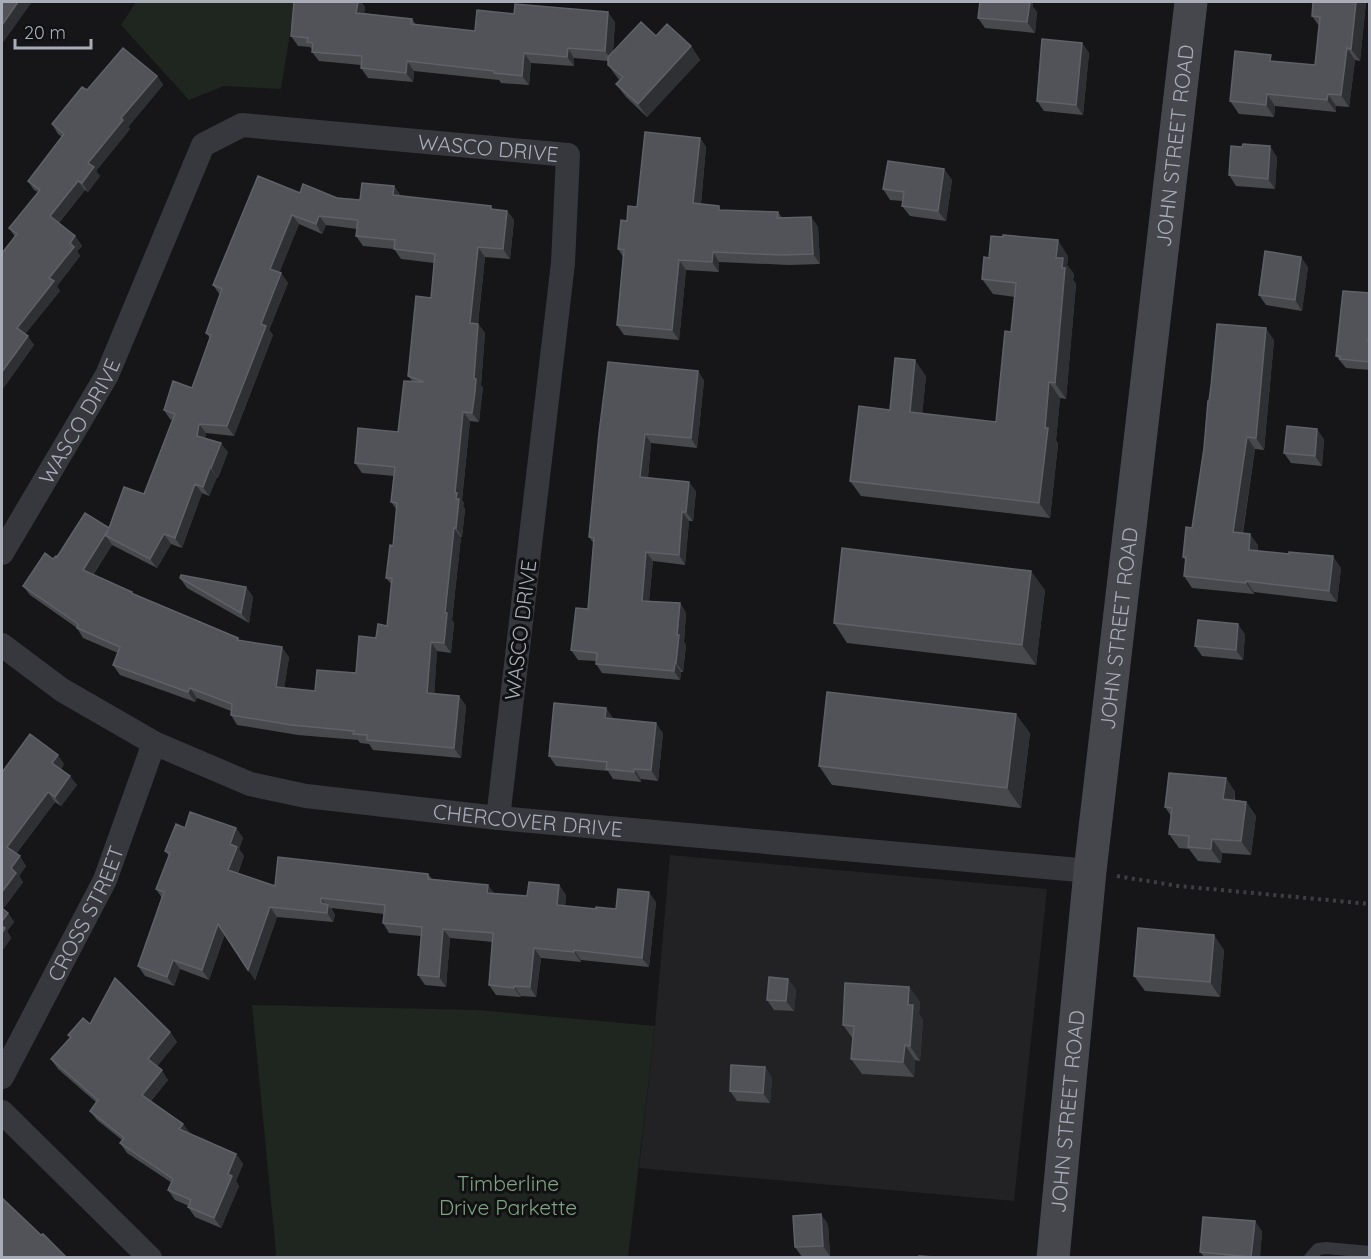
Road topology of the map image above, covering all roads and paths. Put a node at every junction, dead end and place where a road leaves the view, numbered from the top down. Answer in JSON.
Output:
{"nodes":[{"id":1,"x":1191,"y":2,"type":"edge"},
{"id":2,"x":2,"y":553,"type":"edge"},
{"id":3,"x":2,"y":645,"type":"edge"},
{"id":4,"x":154,"y":743,"type":"junction"},
{"id":5,"x":498,"y":818,"type":"junction"},
{"id":6,"x":1090,"y":871,"type":"junction"},
{"id":7,"x":1370,"y":904,"type":"edge"},
{"id":8,"x":2,"y":1077,"type":"edge"},
{"id":9,"x":2,"y":1112,"type":"edge"},
{"id":10,"x":1370,"y":1252,"type":"edge"},
{"id":11,"x":150,"y":1257,"type":"edge"},
{"id":12,"x":1053,"y":1257,"type":"edge"},
{"id":13,"x":1310,"y":1257,"type":"edge"}],
"edges":[{"from":1,"to":6,"type":"main road","name":"JOHN STREET ROAD"},
{"from":2,"to":5,"type":"street","name":"WASCO DRIVE"},
{"from":3,"to":4,"type":"street","name":"CHERCOVER DRIVE"},
{"from":4,"to":5,"type":"street","name":"CHERCOVER DRIVE"},
{"from":4,"to":8,"type":"street","name":"CROSS STREET"},
{"from":5,"to":6,"type":"street","name":"CHERCOVER DRIVE"},
{"from":6,"to":7,"type":"path"},
{"from":6,"to":12,"type":"main road","name":"JOHN STREET ROAD"},
{"from":9,"to":11,"type":"street"},
{"from":10,"to":13,"type":"lane"}]}
